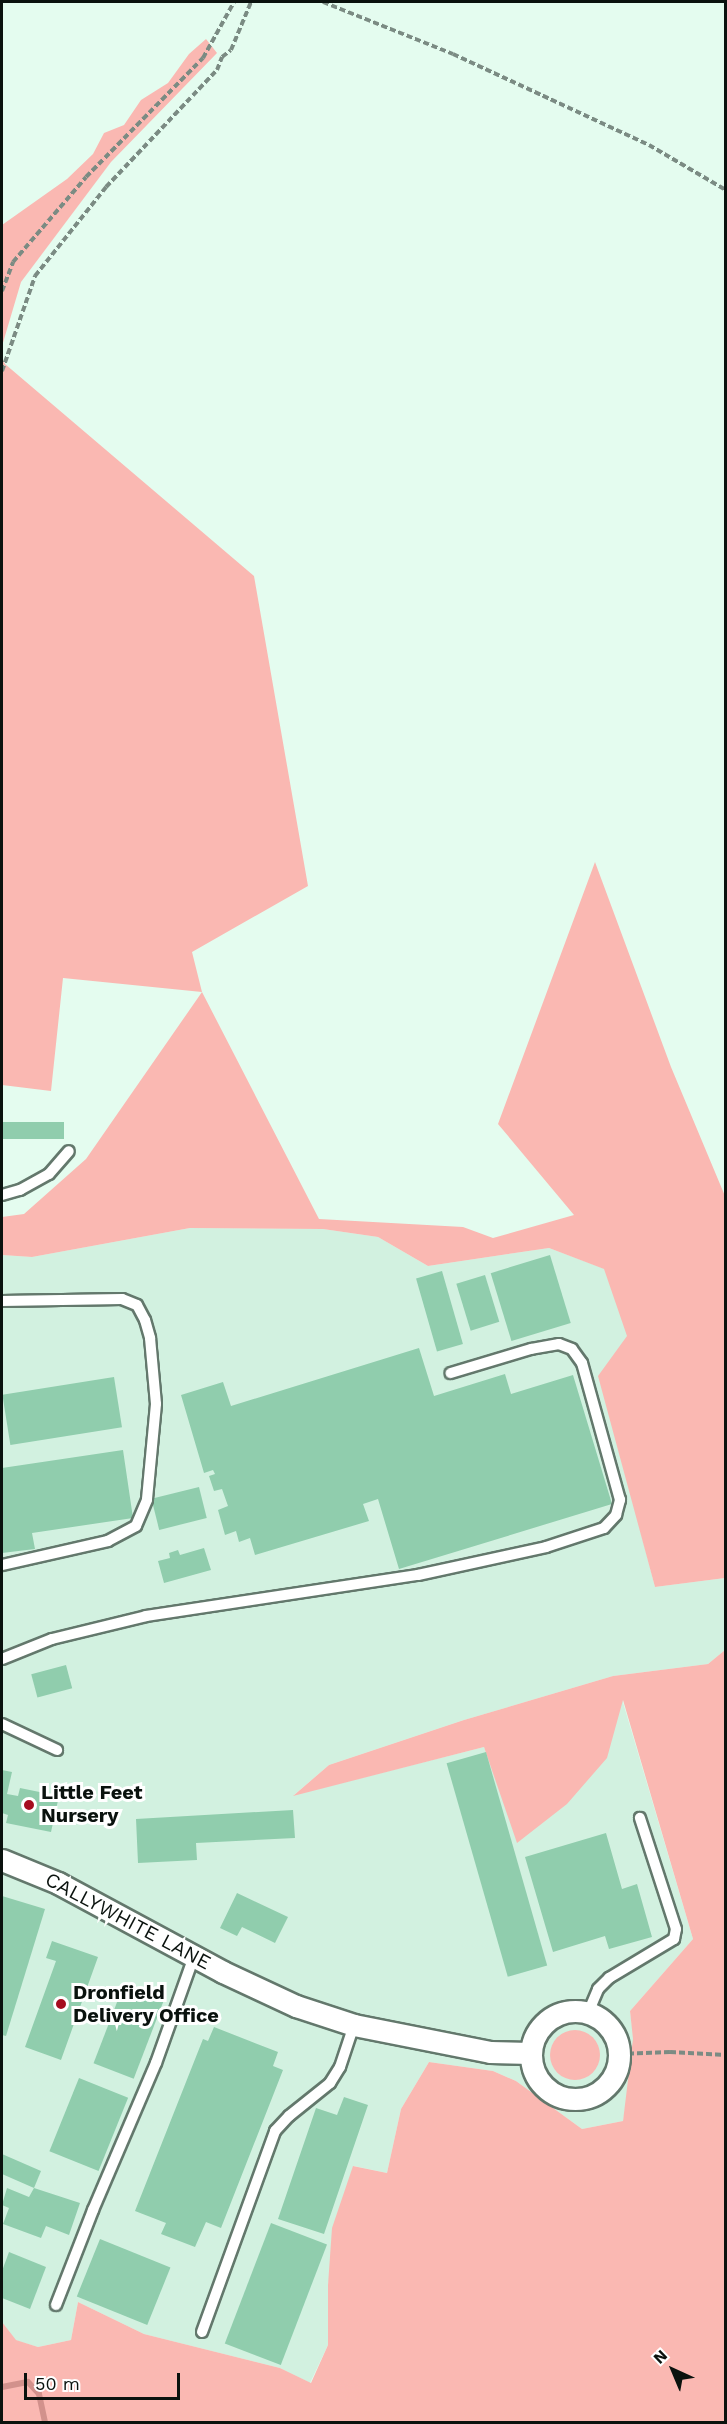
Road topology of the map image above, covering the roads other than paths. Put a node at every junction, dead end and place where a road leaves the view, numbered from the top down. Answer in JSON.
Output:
{"nodes":[{"id":1,"x":69,"y":1151,"type":"dead end"},
{"id":2,"x":2,"y":1195,"type":"edge"},
{"id":3,"x":2,"y":1301,"type":"edge"},
{"id":4,"x":451,"y":1373,"type":"dead end"},
{"id":5,"x":2,"y":1565,"type":"edge"},
{"id":6,"x":2,"y":1659,"type":"edge"},
{"id":7,"x":2,"y":1724,"type":"edge"},
{"id":8,"x":57,"y":1750,"type":"dead end"},
{"id":9,"x":640,"y":1818,"type":"dead end"},
{"id":10,"x":2,"y":1860,"type":"edge"},
{"id":11,"x":194,"y":1956,"type":"junction"},
{"id":12,"x":588,"y":2013,"type":"junction"},
{"id":13,"x":354,"y":2025,"type":"junction"},
{"id":14,"x":530,"y":2054,"type":"junction"},
{"id":15,"x":56,"y":2305,"type":"dead end"},
{"id":16,"x":202,"y":2332,"type":"dead end"}],
"edges":[{"from":1,"to":2,"type":"lane"},
{"from":3,"to":5,"type":"lane"},
{"from":4,"to":6,"type":"lane"},
{"from":7,"to":8,"type":"lane"},
{"from":9,"to":12,"type":"lane"},
{"from":10,"to":11,"type":"street","name":"CALLYWHITE LANE"},
{"from":11,"to":13,"type":"street","name":"CALLYWHITE LANE"},
{"from":11,"to":15,"type":"lane"},
{"from":12,"to":14,"type":"street"},
{"from":12,"to":14,"type":"street"},
{"from":13,"to":14,"type":"street","name":"CALLYWHITE LANE"},
{"from":13,"to":16,"type":"lane"}]}
